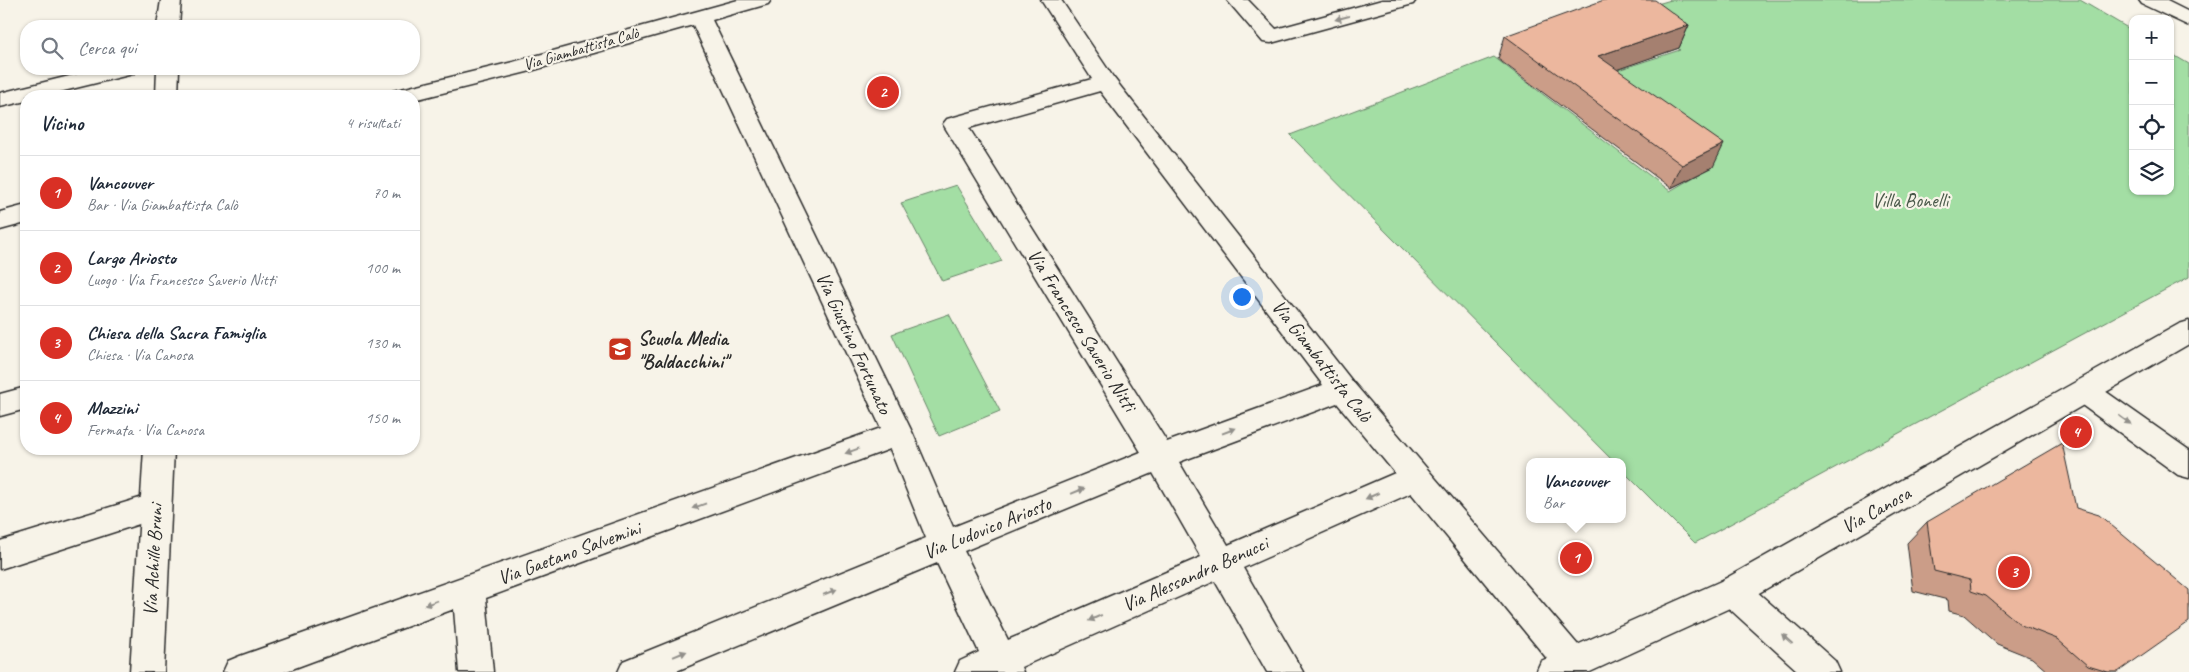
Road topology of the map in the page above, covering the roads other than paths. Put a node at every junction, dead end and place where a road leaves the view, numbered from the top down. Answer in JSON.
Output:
{"nodes":[{"id":1,"x":171,"y":0,"type":"edge"},
{"id":2,"x":761,"y":0,"type":"edge"},
{"id":3,"x":1051,"y":0,"type":"edge"},
{"id":4,"x":1237,"y":0,"type":"edge"},
{"id":5,"x":1406,"y":0,"type":"edge"},
{"id":6,"x":2149,"y":0,"type":"edge"},
{"id":7,"x":699,"y":16,"type":"junction"},
{"id":8,"x":169,"y":20,"type":"edge"},
{"id":9,"x":2189,"y":20,"type":"edge"},
{"id":10,"x":101,"y":75,"type":"edge"},
{"id":11,"x":168,"y":75,"type":"edge"},
{"id":12,"x":1105,"y":82,"type":"junction"},
{"id":13,"x":40,"y":90,"type":"edge"},
{"id":14,"x":167,"y":90,"type":"edge"},
{"id":15,"x":420,"y":91,"type":"edge"},
{"id":16,"x":20,"y":95,"type":"edge"},
{"id":17,"x":0,"y":100,"type":"edge"},
{"id":18,"x":20,"y":216,"type":"edge"},
{"id":19,"x":0,"y":221,"type":"edge"},
{"id":20,"x":2189,"y":330,"type":"edge"},
{"id":21,"x":1342,"y":388,"type":"junction"},
{"id":22,"x":2085,"y":392,"type":"junction"},
{"id":23,"x":20,"y":400,"type":"edge"},
{"id":24,"x":0,"y":405,"type":"edge"},
{"id":25,"x":898,"y":434,"type":"junction"},
{"id":26,"x":159,"y":455,"type":"edge"},
{"id":27,"x":1160,"y":457,"type":"junction"},
{"id":28,"x":2189,"y":466,"type":"edge"},
{"id":29,"x":1417,"y":477,"type":"junction"},
{"id":30,"x":156,"y":506,"type":"junction"},
{"id":31,"x":945,"y":545,"type":"junction"},
{"id":32,"x":0,"y":555,"type":"edge"},
{"id":33,"x":1222,"y":562,"type":"junction"},
{"id":34,"x":469,"y":589,"type":"junction"},
{"id":35,"x":1733,"y":591,"type":"junction"},
{"id":36,"x":993,"y":668,"type":"edge"},
{"id":37,"x":1563,"y":668,"type":"edge"},
{"id":38,"x":147,"y":672,"type":"edge"},
{"id":39,"x":240,"y":672,"type":"edge"},
{"id":40,"x":476,"y":672,"type":"edge"},
{"id":41,"x":635,"y":672,"type":"edge"},
{"id":42,"x":1286,"y":672,"type":"edge"},
{"id":43,"x":1823,"y":672,"type":"edge"}],
"edges":[{"from":1,"to":8,"type":"street"},
{"from":2,"to":7,"type":"street","name":"Via Giambattista Calò"},
{"from":3,"to":12,"type":"street","name":"Via Giambattista Calò"},
{"from":5,"to":4,"type":"street","one_way":true},
{"from":6,"to":9,"type":"street"},
{"from":7,"to":15,"type":"street","name":"Via Giambattista Calò"},
{"from":7,"to":25,"type":"street","name":"Via Giustino Fortunato"},
{"from":10,"to":13,"type":"street"},
{"from":11,"to":14,"type":"street"},
{"from":12,"to":21,"type":"street","name":"Via Giambattista Calò"},
{"from":12,"to":27,"type":"street","name":"Via Francesco Saverio Nitti"},
{"from":16,"to":17,"type":"street"},
{"from":18,"to":19,"type":"street"},
{"from":20,"to":22,"type":"street","name":"Via Canosa"},
{"from":27,"to":21,"type":"street","name":"Via Ludovico Ariosto","one_way":true},
{"from":21,"to":29,"type":"street","name":"Via Giambattista Calò"},
{"from":22,"to":28,"type":"street","one_way":true},
{"from":22,"to":35,"type":"street","name":"Via Canosa"},
{"from":23,"to":24,"type":"street"},
{"from":25,"to":31,"type":"street","name":"Via Giustino Fortunato"},
{"from":25,"to":34,"type":"street","name":"Via Gaetano Salvemini","one_way":true},
{"from":26,"to":30,"type":"street","name":"Via Achille Bruni"},
{"from":31,"to":27,"type":"street","name":"Via Ludovico Ariosto","one_way":true},
{"from":27,"to":33,"type":"street","name":"Via Francesco Saverio Nitti"},
{"from":29,"to":33,"type":"street","name":"Via Alessandra Benucci","one_way":true},
{"from":29,"to":37,"type":"street","name":"Via Giambattista Calò"},
{"from":30,"to":32,"type":"street"},
{"from":30,"to":38,"type":"street","name":"Via Achille Bruni"},
{"from":31,"to":36,"type":"street","name":"Via Giustino Fortunato"},
{"from":41,"to":31,"type":"street","name":"Via Ludovico Ariosto","one_way":true},
{"from":33,"to":36,"type":"street","name":"Via Alessandra Benucci","one_way":true},
{"from":33,"to":42,"type":"street","name":"Via Francesco Saverio Nitti"},
{"from":34,"to":39,"type":"street","name":"Via Gaetano Salvemini","one_way":true},
{"from":34,"to":40,"type":"street"},
{"from":35,"to":37,"type":"street","name":"Via Canosa"},
{"from":43,"to":35,"type":"street","one_way":true}]}
